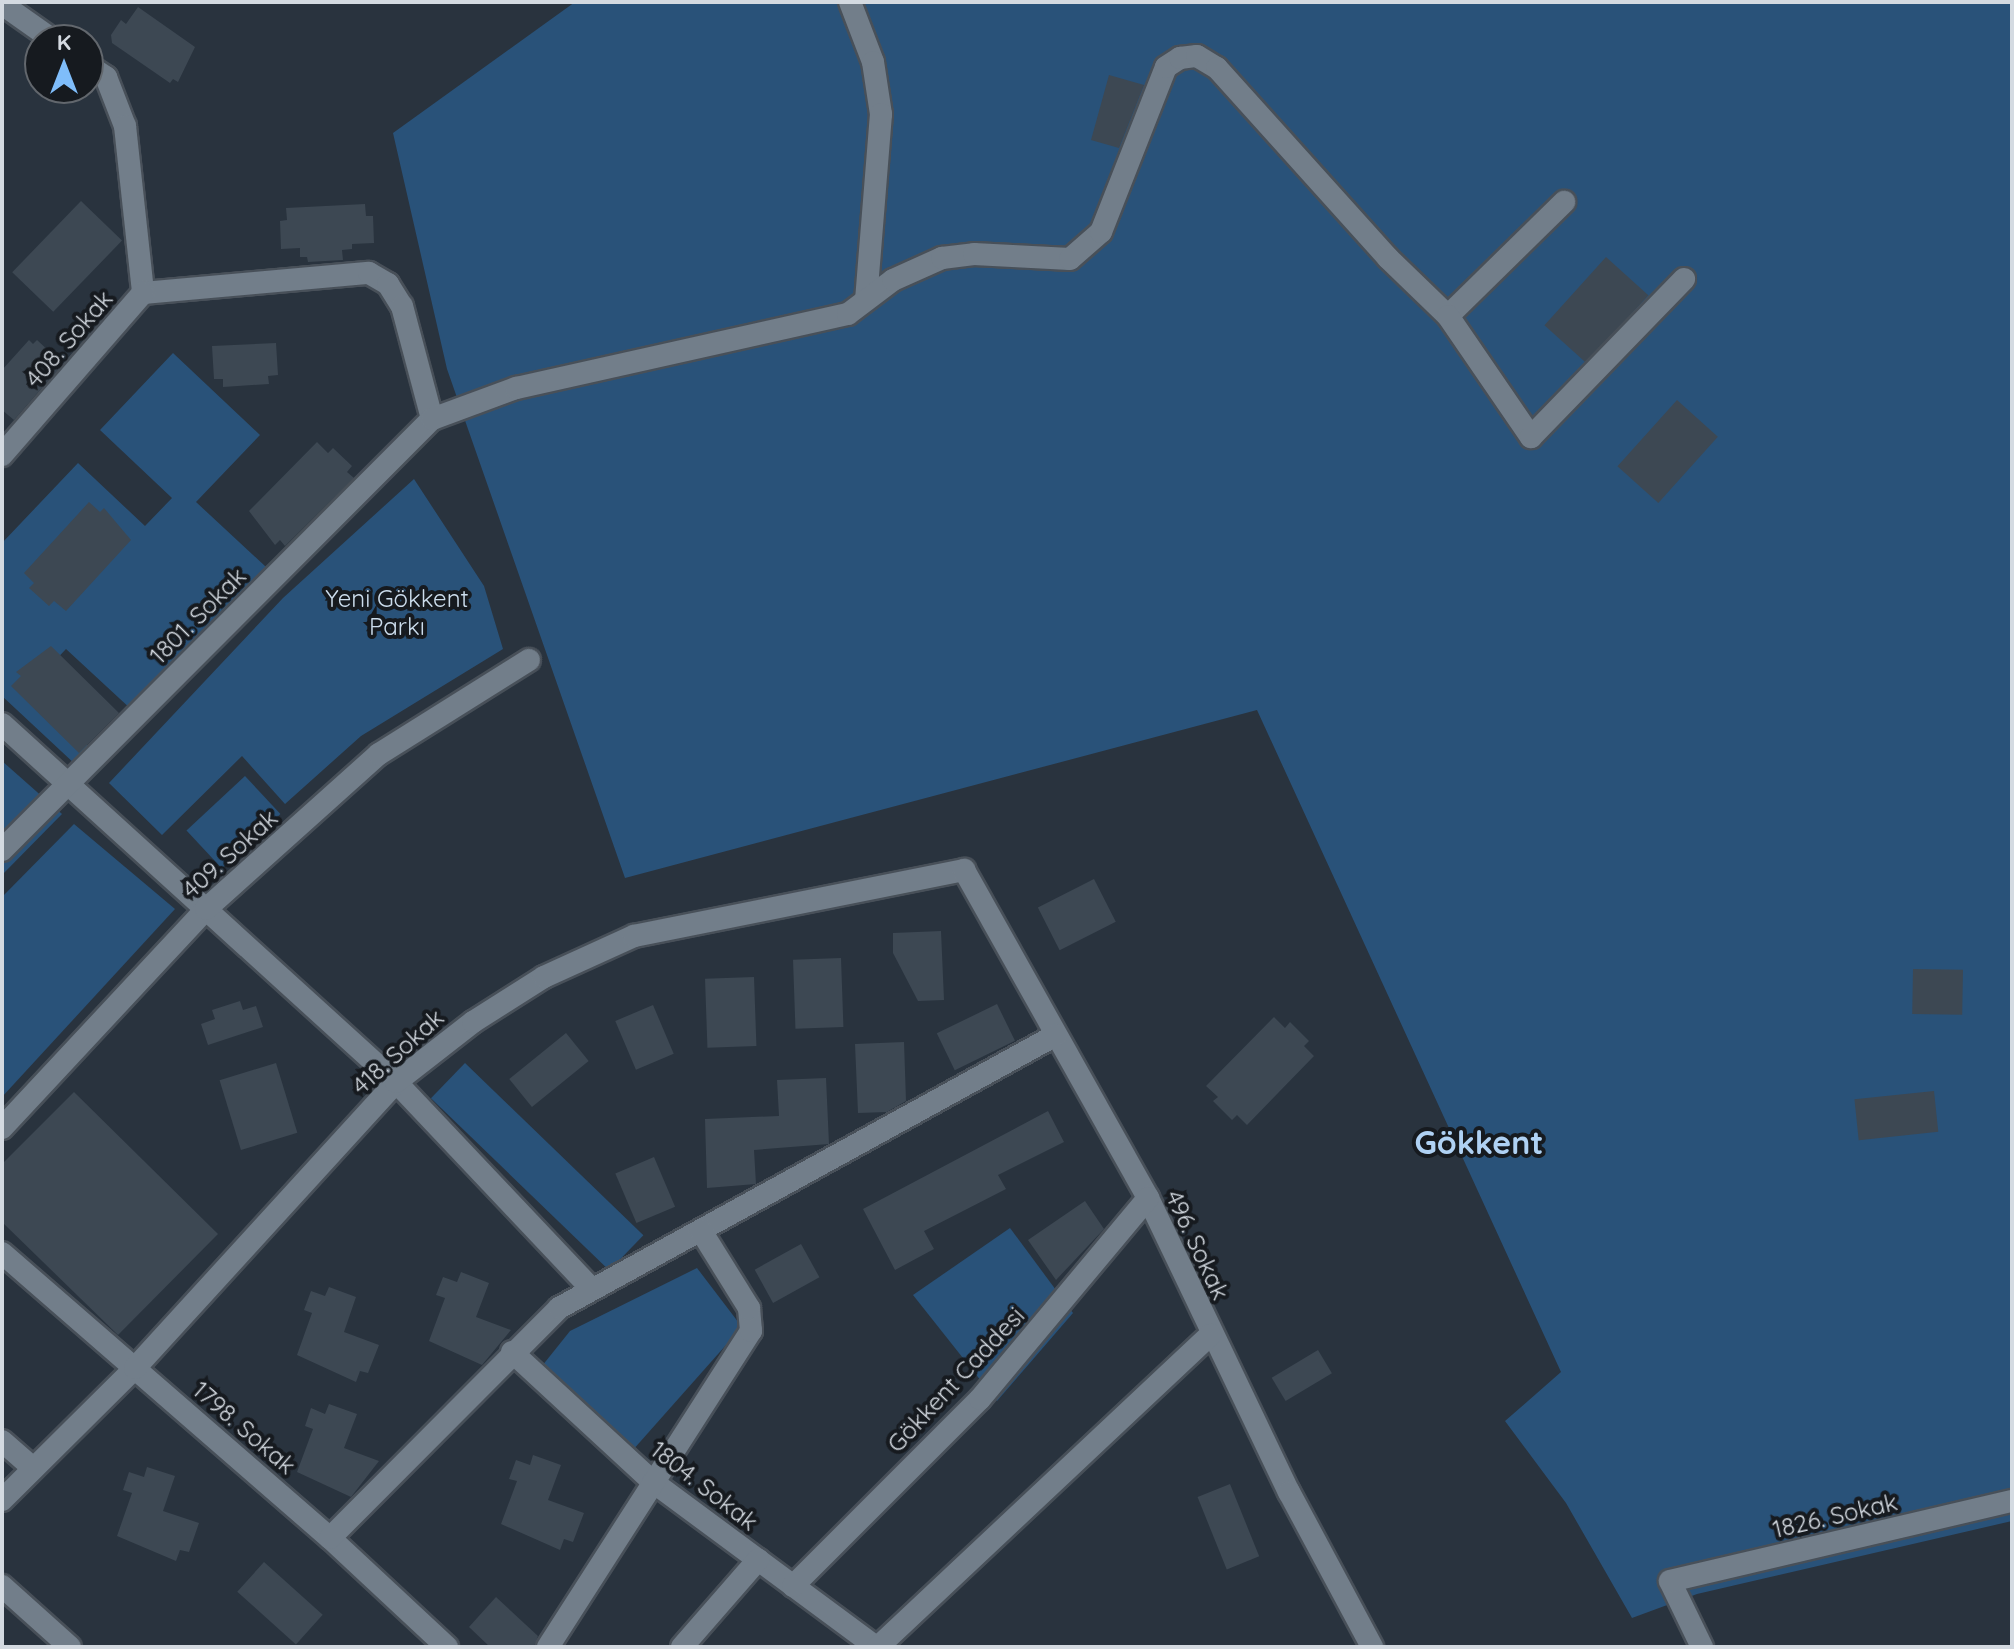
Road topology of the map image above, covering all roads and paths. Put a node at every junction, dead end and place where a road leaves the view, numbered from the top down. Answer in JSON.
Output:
{"nodes":[{"id":1,"x":850,"y":2,"type":"edge"},
{"id":2,"x":15,"y":7,"type":"edge"},
{"id":3,"x":35,"y":24,"type":"edge"},
{"id":4,"x":104,"y":76,"type":"edge"},
{"id":5,"x":1564,"y":202,"type":"dead end"},
{"id":6,"x":1684,"y":279,"type":"dead end"},
{"id":7,"x":143,"y":293,"type":"junction"},
{"id":8,"x":866,"y":299,"type":"junction"},
{"id":9,"x":1448,"y":316,"type":"junction"},
{"id":10,"x":432,"y":419,"type":"junction"},
{"id":11,"x":2,"y":455,"type":"edge"},
{"id":12,"x":529,"y":660,"type":"dead end"},
{"id":13,"x":2,"y":724,"type":"edge"},
{"id":14,"x":67,"y":783,"type":"junction"},
{"id":15,"x":2,"y":850,"type":"edge"},
{"id":16,"x":964,"y":870,"type":"joint"},
{"id":17,"x":206,"y":909,"type":"junction"},
{"id":18,"x":1056,"y":1035,"type":"junction"},
{"id":19,"x":396,"y":1082,"type":"junction"},
{"id":20,"x":2,"y":1128,"type":"edge"},
{"id":21,"x":1148,"y":1198,"type":"junction"},
{"id":22,"x":701,"y":1231,"type":"junction"},
{"id":23,"x":2,"y":1253,"type":"edge"},
{"id":24,"x":591,"y":1288,"type":"junction"},
{"id":25,"x":1210,"y":1335,"type":"junction"},
{"id":26,"x":512,"y":1352,"type":"junction"},
{"id":27,"x":135,"y":1368,"type":"junction"},
{"id":28,"x":2,"y":1441,"type":"edge"},
{"id":29,"x":33,"y":1468,"type":"junction"},
{"id":30,"x":653,"y":1482,"type":"junction"},
{"id":31,"x":2,"y":1500,"type":"edge"},
{"id":32,"x":2012,"y":1501,"type":"edge"},
{"id":33,"x":330,"y":1538,"type":"junction"},
{"id":34,"x":758,"y":1560,"type":"junction"},
{"id":35,"x":2,"y":1586,"type":"edge"},
{"id":36,"x":793,"y":1586,"type":"junction"},
{"id":37,"x":70,"y":1647,"type":"edge"},
{"id":38,"x":447,"y":1647,"type":"edge"},
{"id":39,"x":548,"y":1647,"type":"edge"},
{"id":40,"x":682,"y":1647,"type":"edge"},
{"id":41,"x":877,"y":1647,"type":"edge"},
{"id":42,"x":1372,"y":1647,"type":"edge"},
{"id":43,"x":1702,"y":1647,"type":"edge"}],
"edges":[{"from":1,"to":8,"type":"street"},
{"from":2,"to":3,"type":"street"},
{"from":4,"to":7,"type":"street"},
{"from":5,"to":9,"type":"street"},
{"from":6,"to":9,"type":"street"},
{"from":7,"to":10,"type":"street"},
{"from":7,"to":11,"type":"street","name":"408. Sokak"},
{"from":8,"to":9,"type":"street"},
{"from":8,"to":10,"type":"street"},
{"from":10,"to":14,"type":"street","name":"1801. Sokak"},
{"from":12,"to":17,"type":"street","name":"409. Sokak"},
{"from":13,"to":14,"type":"street"},
{"from":14,"to":15,"type":"street","name":"1801. Sokak"},
{"from":14,"to":17,"type":"street"},
{"from":16,"to":18,"type":"street","name":"496. Sokak"},
{"from":16,"to":19,"type":"street","name":"418. Sokak"},
{"from":17,"to":19,"type":"street"},
{"from":17,"to":20,"type":"street","name":"409. Sokak"},
{"from":18,"to":21,"type":"street","name":"496. Sokak"},
{"from":18,"to":22,"type":"street"},
{"from":19,"to":24,"type":"street"},
{"from":19,"to":27,"type":"street","name":"418. Sokak"},
{"from":21,"to":25,"type":"street","name":"496. Sokak"},
{"from":21,"to":36,"type":"street","name":"Gökkent Caddesi"},
{"from":22,"to":24,"type":"street"},
{"from":22,"to":30,"type":"street"},
{"from":23,"to":27,"type":"street","name":"1798. Sokak"},
{"from":24,"to":26,"type":"street"},
{"from":25,"to":41,"type":"street"},
{"from":25,"to":42,"type":"street","name":"496. Sokak"},
{"from":26,"to":30,"type":"street","name":"1804. Sokak"},
{"from":26,"to":33,"type":"street"},
{"from":27,"to":29,"type":"street","name":"418. Sokak"},
{"from":27,"to":33,"type":"street","name":"1798. Sokak"},
{"from":28,"to":29,"type":"street"},
{"from":29,"to":31,"type":"street","name":"418. Sokak"},
{"from":30,"to":34,"type":"street","name":"1804. Sokak"},
{"from":30,"to":39,"type":"street"},
{"from":32,"to":43,"type":"street","name":"1826. Sokak"},
{"from":33,"to":38,"type":"street","name":"1798. Sokak"},
{"from":34,"to":36,"type":"street","name":"1804. Sokak"},
{"from":34,"to":40,"type":"street"},
{"from":35,"to":37,"type":"street"},
{"from":36,"to":41,"type":"street","name":"1804. Sokak"}]}
